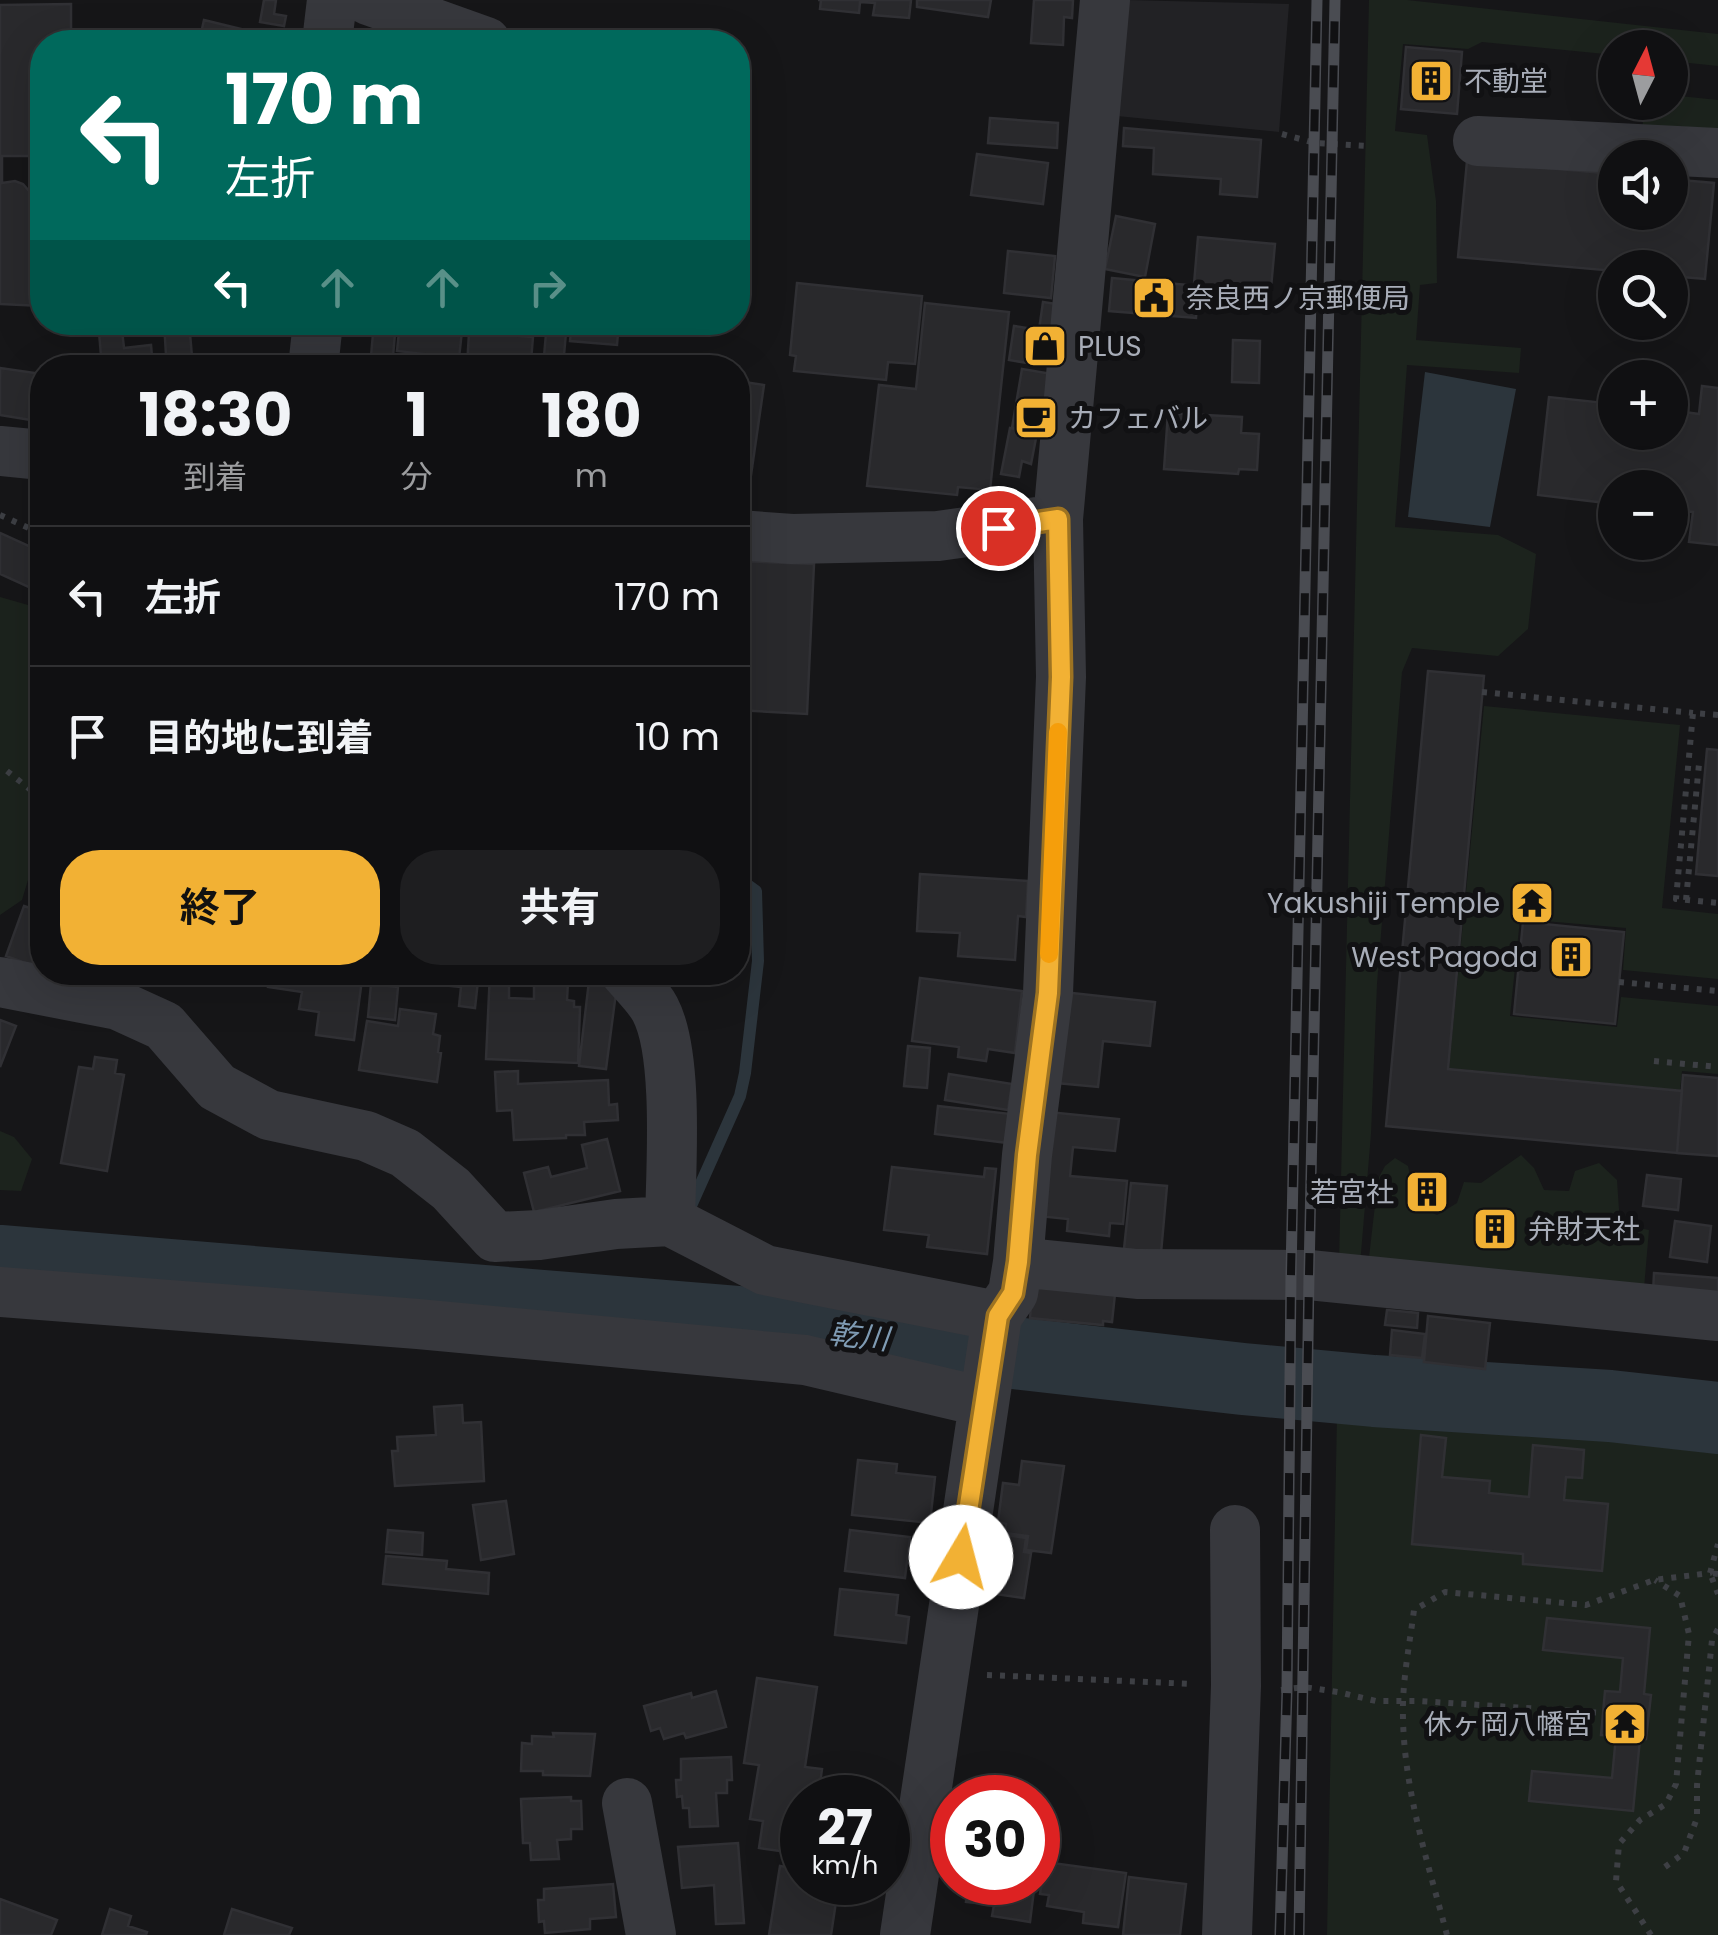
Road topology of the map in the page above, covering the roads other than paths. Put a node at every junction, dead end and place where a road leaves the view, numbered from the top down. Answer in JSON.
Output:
{"nodes":[{"id":1,"x":332,"y":0,"type":"edge"},
{"id":2,"x":368,"y":0,"type":"edge"},
{"id":3,"x":1105,"y":0,"type":"edge"},
{"id":4,"x":328,"y":30,"type":"edge"},
{"id":5,"x":452,"y":30,"type":"edge"},
{"id":6,"x":1478,"y":141,"type":"dead end"},
{"id":7,"x":1718,"y":153,"type":"edge"},
{"id":8,"x":0,"y":451,"type":"edge"},
{"id":9,"x":30,"y":454,"type":"edge"},
{"id":10,"x":1058,"y":519,"type":"junction"},
{"id":11,"x":750,"y":536,"type":"edge"},
{"id":12,"x":0,"y":982,"type":"edge"},
{"id":13,"x":636,"y":985,"type":"edge"},
{"id":14,"x":670,"y":1221,"type":"junction"},
{"id":15,"x":1018,"y":1262,"type":"junction"},
{"id":16,"x":0,"y":1292,"type":"edge"},
{"id":17,"x":998,"y":1316,"type":"junction"},
{"id":18,"x":1718,"y":1316,"type":"edge"},
{"id":19,"x":984,"y":1402,"type":"junction"},
{"id":20,"x":1235,"y":1530,"type":"dead end"},
{"id":21,"x":627,"y":1803,"type":"dead end"},
{"id":22,"x":651,"y":1935,"type":"edge"},
{"id":23,"x":905,"y":1935,"type":"edge"},
{"id":24,"x":1227,"y":1935,"type":"edge"}],
"edges":[{"from":1,"to":4,"type":"street"},
{"from":2,"to":5,"type":"street"},
{"from":3,"to":10,"type":"street"},
{"from":6,"to":7,"type":"street"},
{"from":8,"to":9,"type":"street"},
{"from":10,"to":11,"type":"street"},
{"from":10,"to":15,"type":"street"},
{"from":12,"to":14,"type":"street"},
{"from":13,"to":14,"type":"street"},
{"from":14,"to":17,"type":"street"},
{"from":15,"to":17,"type":"street"},
{"from":15,"to":18,"type":"street"},
{"from":16,"to":19,"type":"street"},
{"from":17,"to":19,"type":"street"},
{"from":19,"to":23,"type":"street"},
{"from":20,"to":24,"type":"street"},
{"from":21,"to":22,"type":"street"}]}
